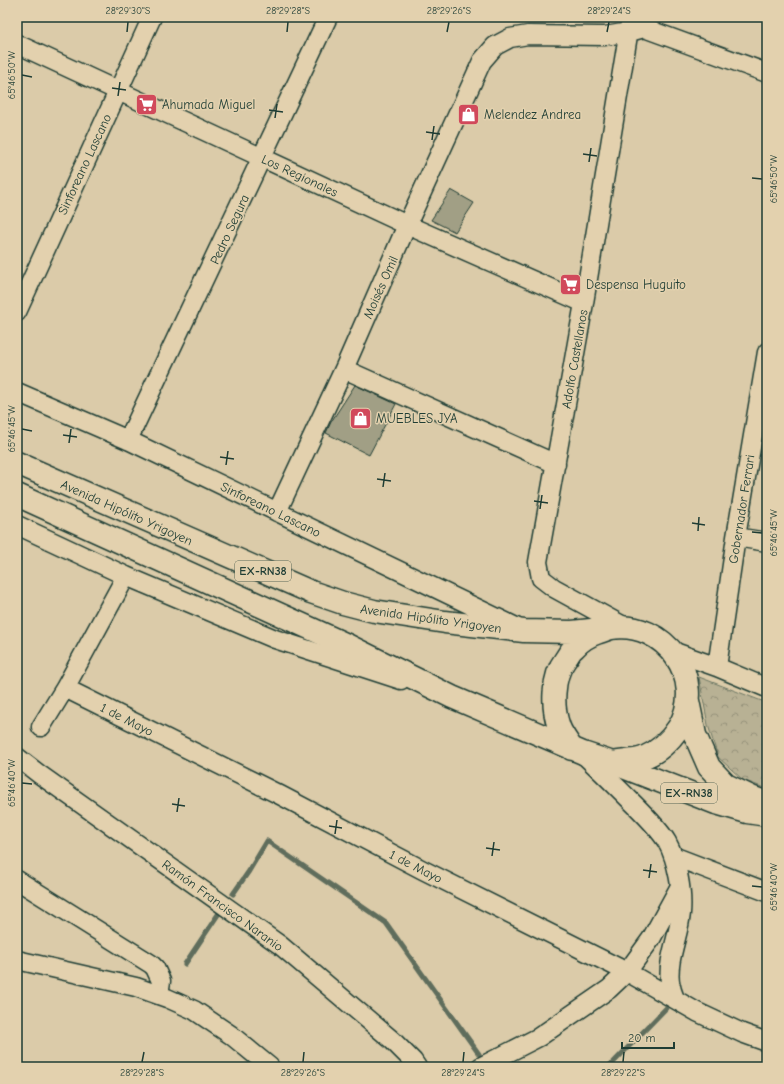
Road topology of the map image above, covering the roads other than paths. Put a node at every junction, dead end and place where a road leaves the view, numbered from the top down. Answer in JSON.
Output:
{"nodes":[{"id":1,"x":152,"y":17,"type":"edge"},
{"id":2,"x":328,"y":17,"type":"edge"},
{"id":3,"x":630,"y":25,"type":"edge"},
{"id":4,"x":17,"y":44,"type":"edge"},
{"id":5,"x":767,"y":73,"type":"edge"},
{"id":6,"x":118,"y":91,"type":"junction"},
{"id":7,"x":262,"y":158,"type":"junction"},
{"id":8,"x":407,"y":225,"type":"junction"},
{"id":9,"x":584,"y":304,"type":"junction"},
{"id":10,"x":17,"y":312,"type":"edge"},
{"id":11,"x":766,"y":361,"type":"edge"},
{"id":12,"x":344,"y":369,"type":"junction"},
{"id":13,"x":17,"y":392,"type":"edge"},
{"id":14,"x":128,"y":440,"type":"junction"},
{"id":15,"x":17,"y":463,"type":"edge"},
{"id":16,"x":556,"y":464,"type":"junction"},
{"id":17,"x":17,"y":495,"type":"edge"},
{"id":18,"x":277,"y":512,"type":"junction"},
{"id":19,"x":17,"y":525,"type":"edge"},
{"id":20,"x":736,"y":537,"type":"junction"},
{"id":21,"x":767,"y":542,"type":"edge"},
{"id":22,"x":126,"y":576,"type":"junction"},
{"id":23,"x":619,"y":628,"type":"junction"},
{"id":24,"x":524,"y":631,"type":"junction"},
{"id":25,"x":672,"y":650,"type":"junction"},
{"id":26,"x":717,"y":667,"type":"junction"},
{"id":27,"x":65,"y":688,"type":"junction"},
{"id":28,"x":767,"y":688,"type":"edge"},
{"id":29,"x":452,"y":697,"type":"junction"},
{"id":30,"x":688,"y":701,"type":"junction"},
{"id":31,"x":41,"y":727,"type":"dead end"},
{"id":32,"x":577,"y":751,"type":"junction"},
{"id":33,"x":17,"y":757,"type":"edge"},
{"id":34,"x":613,"y":763,"type":"junction"},
{"id":35,"x":767,"y":803,"type":"edge"},
{"id":36,"x":767,"y":815,"type":"edge"},
{"id":37,"x":673,"y":856,"type":"junction"},
{"id":38,"x":17,"y":880,"type":"edge"},
{"id":39,"x":680,"y":886,"type":"junction"},
{"id":40,"x":767,"y":892,"type":"edge"},
{"id":41,"x":17,"y":960,"type":"edge"},
{"id":42,"x":627,"y":972,"type":"junction"},
{"id":43,"x":159,"y":995,"type":"junction"},
{"id":44,"x":674,"y":999,"type":"junction"},
{"id":45,"x":767,"y":1042,"type":"edge"},
{"id":46,"x":270,"y":1067,"type":"edge"},
{"id":47,"x":417,"y":1067,"type":"edge"},
{"id":48,"x":480,"y":1067,"type":"edge"}],
"edges":[{"from":1,"to":6,"type":"street","name":"Sinforeano Lascano"},
{"from":2,"to":7,"type":"street","name":"Pedro Segura"},
{"from":3,"to":5,"type":"street","name":"Moisés Omil"},
{"from":3,"to":8,"type":"street","name":"Moisés Omil"},
{"from":3,"to":9,"type":"street","name":"Adolfo Castellanos"},
{"from":4,"to":6,"type":"street","name":"Los Regionales"},
{"from":6,"to":7,"type":"street","name":"Los Regionales"},
{"from":6,"to":10,"type":"street","name":"Sinforeano Lascano"},
{"from":7,"to":8,"type":"street","name":"Los Regionales"},
{"from":7,"to":14,"type":"street","name":"Pedro Segura"},
{"from":8,"to":9,"type":"street","name":"Los Regionales"},
{"from":8,"to":12,"type":"street","name":"Moisés Omil"},
{"from":9,"to":16,"type":"street","name":"Adolfo Castellanos"},
{"from":11,"to":20,"type":"street","name":"Gobernador Ferrari"},
{"from":12,"to":16,"type":"street"},
{"from":12,"to":18,"type":"street","name":"Moisés Omil"},
{"from":13,"to":14,"type":"street","name":"Sinforeano Lascano"},
{"from":14,"to":18,"type":"street","name":"Sinforeano Lascano"},
{"from":15,"to":24,"type":"main road","name":"Avenida Hipólito Yrigoyen","number":"EX-RN38"},
{"from":16,"to":23,"type":"street","name":"Adolfo Castellanos"},
{"from":17,"to":29,"type":"main road","number":"EX-RN38"},
{"from":18,"to":24,"type":"street","name":"Sinforeano Lascano"},
{"from":19,"to":22,"type":"street"},
{"from":20,"to":21,"type":"street"},
{"from":20,"to":26,"type":"street","name":"Gobernador Ferrari"},
{"from":22,"to":27,"type":"street"},
{"from":22,"to":29,"type":"street"},
{"from":23,"to":24,"type":"main road","name":"Avenida Hipólito Yrigoyen","number":"EX-RN38"},
{"from":23,"to":25,"type":"main road","number":"EX-RN38"},
{"from":23,"to":32,"type":"main road"},
{"from":25,"to":26,"type":"street"},
{"from":25,"to":30,"type":"main road","number":"EX-RN38"},
{"from":26,"to":28,"type":"street"},
{"from":27,"to":31,"type":"street"},
{"from":27,"to":42,"type":"street","name":"1 de Mayo"},
{"from":29,"to":32,"type":"main road","number":"EX-RN38"},
{"from":30,"to":34,"type":"main road","number":"EX-RN38"},
{"from":30,"to":35,"type":"main road","number":"EX-RN38"},
{"from":32,"to":34,"type":"main road","number":"EX-RN38"},
{"from":32,"to":37,"type":"street"},
{"from":33,"to":47,"type":"street","name":"Ramón Francisco Naranio"},
{"from":34,"to":36,"type":"main road","number":"EX-RN38"},
{"from":37,"to":39,"type":"street"},
{"from":37,"to":40,"type":"street"},
{"from":38,"to":43,"type":"street"},
{"from":39,"to":42,"type":"street"},
{"from":39,"to":44,"type":"street"},
{"from":41,"to":43,"type":"street"},
{"from":42,"to":44,"type":"street","name":"1 de Mayo"},
{"from":42,"to":48,"type":"street"},
{"from":43,"to":46,"type":"street"},
{"from":44,"to":45,"type":"street","name":"1 de Mayo"}]}
